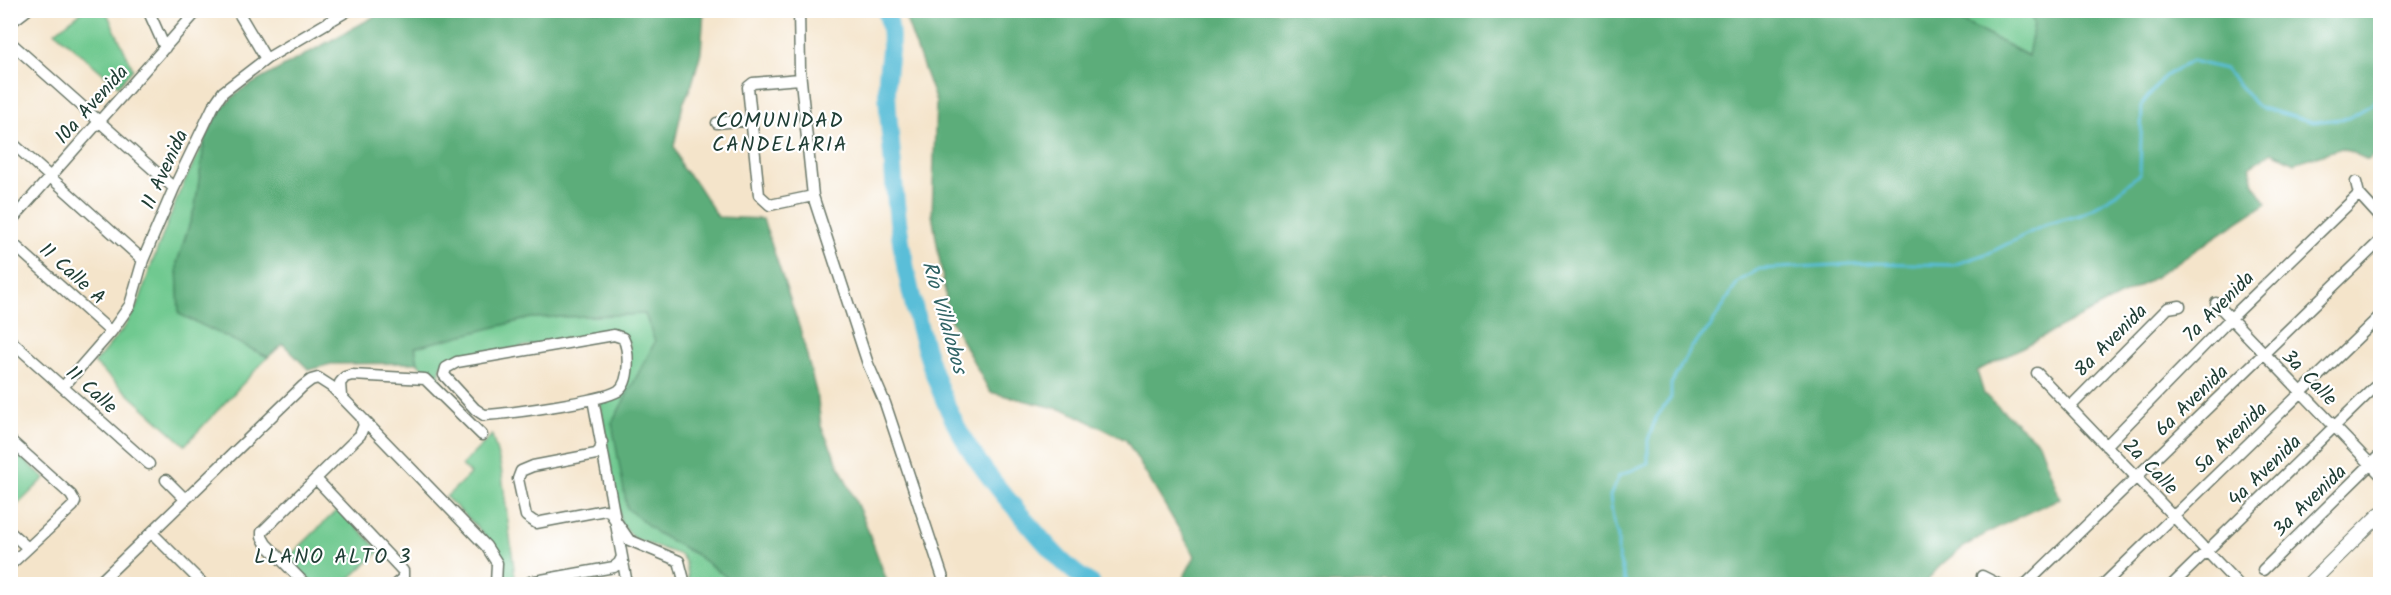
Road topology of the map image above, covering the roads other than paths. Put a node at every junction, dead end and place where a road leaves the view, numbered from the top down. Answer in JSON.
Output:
{"nodes":[{"id":1,"x":27,"y":10,"type":"edge"},
{"id":2,"x":148,"y":10,"type":"edge"},
{"id":3,"x":198,"y":10,"type":"edge"},
{"id":4,"x":237,"y":10,"type":"edge"},
{"id":5,"x":349,"y":10,"type":"edge"},
{"id":6,"x":799,"y":10,"type":"edge"},
{"id":7,"x":10,"y":23,"type":"edge"},
{"id":8,"x":10,"y":42,"type":"edge"},
{"id":9,"x":165,"y":48,"type":"junction"},
{"id":10,"x":266,"y":59,"type":"junction"},
{"id":11,"x":800,"y":79,"type":"junction"},
{"id":12,"x":751,"y":120,"type":"junction"},
{"id":13,"x":99,"y":122,"type":"junction"},
{"id":14,"x":717,"y":123,"type":"dead end"},
{"id":15,"x":10,"y":141,"type":"edge"},
{"id":16,"x":50,"y":177,"type":"junction"},
{"id":17,"x":2356,"y":182,"type":"dead end"},
{"id":18,"x":174,"y":188,"type":"junction"},
{"id":19,"x":2359,"y":194,"type":"junction"},
{"id":20,"x":813,"y":196,"type":"junction"},
{"id":21,"x":2380,"y":217,"type":"edge"},
{"id":22,"x":10,"y":222,"type":"edge"},
{"id":23,"x":10,"y":241,"type":"edge"},
{"id":24,"x":2380,"y":241,"type":"edge"},
{"id":25,"x":143,"y":260,"type":"junction"},
{"id":26,"x":2216,"y":303,"type":"dead end"},
{"id":27,"x":2180,"y":306,"type":"dead end"},
{"id":28,"x":2380,"y":316,"type":"edge"},
{"id":29,"x":2229,"y":320,"type":"junction"},
{"id":30,"x":111,"y":332,"type":"junction"},
{"id":31,"x":10,"y":340,"type":"edge"},
{"id":32,"x":2263,"y":355,"type":"junction"},
{"id":33,"x":2037,"y":373,"type":"dead end"},
{"id":34,"x":352,"y":375,"type":"junction"},
{"id":35,"x":314,"y":378,"type":"junction"},
{"id":36,"x":2380,"y":382,"type":"edge"},
{"id":37,"x":63,"y":387,"type":"junction"},
{"id":38,"x":2301,"y":393,"type":"junction"},
{"id":39,"x":341,"y":397,"type":"junction"},
{"id":40,"x":593,"y":399,"type":"junction"},
{"id":41,"x":2070,"y":407,"type":"junction"},
{"id":42,"x":360,"y":415,"type":"junction"},
{"id":43,"x":2334,"y":428,"type":"junction"},
{"id":44,"x":482,"y":435,"type":"dead end"},
{"id":45,"x":10,"y":440,"type":"edge"},
{"id":46,"x":602,"y":442,"type":"junction"},
{"id":47,"x":2106,"y":446,"type":"junction"},
{"id":48,"x":2380,"y":455,"type":"edge"},
{"id":49,"x":149,"y":464,"type":"dead end"},
{"id":50,"x":2371,"y":464,"type":"junction"},
{"id":51,"x":2380,"y":474,"type":"edge"},
{"id":52,"x":2137,"y":478,"type":"junction"},
{"id":53,"x":316,"y":479,"type":"junction"},
{"id":54,"x":166,"y":480,"type":"dead end"},
{"id":55,"x":185,"y":499,"type":"junction"},
{"id":56,"x":2380,"y":514,"type":"edge"},
{"id":57,"x":2174,"y":517,"type":"junction"},
{"id":58,"x":616,"y":523,"type":"junction"},
{"id":59,"x":10,"y":532,"type":"edge"},
{"id":60,"x":152,"y":532,"type":"junction"},
{"id":61,"x":28,"y":548,"type":"junction"},
{"id":62,"x":2207,"y":551,"type":"junction"},
{"id":63,"x":622,"y":557,"type":"junction"},
{"id":64,"x":10,"y":565,"type":"edge"},
{"id":65,"x":2263,"y":570,"type":"dead end"},
{"id":66,"x":1982,"y":576,"type":"dead end"},
{"id":67,"x":566,"y":580,"type":"edge"},
{"id":68,"x":301,"y":582,"type":"edge"},
{"id":69,"x":530,"y":582,"type":"dead end"},
{"id":70,"x":98,"y":585,"type":"edge"},
{"id":71,"x":203,"y":585,"type":"edge"},
{"id":72,"x":396,"y":585,"type":"edge"},
{"id":73,"x":496,"y":585,"type":"edge"},
{"id":74,"x":627,"y":585,"type":"edge"},
{"id":75,"x":686,"y":585,"type":"edge"},
{"id":76,"x":945,"y":585,"type":"edge"},
{"id":77,"x":1998,"y":585,"type":"edge"},
{"id":78,"x":2026,"y":585,"type":"edge"},
{"id":79,"x":2104,"y":585,"type":"edge"},
{"id":80,"x":2174,"y":585,"type":"edge"},
{"id":81,"x":2238,"y":585,"type":"edge"},
{"id":82,"x":2309,"y":585,"type":"edge"}],
"edges":[{"from":1,"to":7,"type":"street"},
{"from":2,"to":9,"type":"street"},
{"from":3,"to":9,"type":"street","name":"10a Avenida"},
{"from":4,"to":10,"type":"street"},
{"from":5,"to":10,"type":"street","name":"11 Avenida"},
{"from":6,"to":11,"type":"street"},
{"from":8,"to":13,"type":"street"},
{"from":9,"to":13,"type":"street","name":"10a Avenida"},
{"from":10,"to":18,"type":"street","name":"11 Avenida"},
{"from":11,"to":12,"type":"street"},
{"from":11,"to":20,"type":"street"},
{"from":12,"to":14,"type":"street"},
{"from":12,"to":20,"type":"street"},
{"from":13,"to":16,"type":"street","name":"10a Avenida"},
{"from":13,"to":18,"type":"street"},
{"from":15,"to":16,"type":"street"},
{"from":16,"to":22,"type":"street","name":"10a Avenida"},
{"from":16,"to":25,"type":"street"},
{"from":17,"to":19,"type":"street"},
{"from":18,"to":25,"type":"street","name":"11 Avenida"},
{"from":19,"to":21,"type":"street"},
{"from":19,"to":29,"type":"street","name":"7a Avenida"},
{"from":20,"to":76,"type":"street"},
{"from":23,"to":30,"type":"street","name":"11 Calle A"},
{"from":24,"to":32,"type":"street","name":"6a Avenida"},
{"from":25,"to":30,"type":"street","name":"11 Avenida"},
{"from":26,"to":29,"type":"street","name":"3a Calle"},
{"from":27,"to":41,"type":"street","name":"8a Avenida"},
{"from":28,"to":38,"type":"street","name":"5a Avenida"},
{"from":29,"to":32,"type":"street","name":"3a Calle"},
{"from":29,"to":47,"type":"street","name":"7a Avenida"},
{"from":30,"to":37,"type":"street","name":"11 Avenida"},
{"from":31,"to":37,"type":"street","name":"11 Calle"},
{"from":32,"to":38,"type":"street","name":"3a Calle"},
{"from":32,"to":52,"type":"street","name":"6a Avenida"},
{"from":33,"to":41,"type":"street","name":"2a Calle"},
{"from":34,"to":35,"type":"street"},
{"from":34,"to":39,"type":"street"},
{"from":34,"to":44,"type":"street"},
{"from":35,"to":39,"type":"street"},
{"from":35,"to":55,"type":"street"},
{"from":36,"to":43,"type":"street","name":"4a Avenida"},
{"from":37,"to":49,"type":"street","name":"11 Calle"},
{"from":38,"to":43,"type":"street","name":"3a Calle"},
{"from":38,"to":57,"type":"street","name":"5a Avenida"},
{"from":39,"to":42,"type":"street"},
{"from":40,"to":40,"type":"street"},
{"from":40,"to":46,"type":"street"},
{"from":41,"to":47,"type":"street","name":"2a Calle"},
{"from":42,"to":53,"type":"street"},
{"from":42,"to":73,"type":"street"},
{"from":43,"to":50,"type":"street","name":"3a Calle"},
{"from":43,"to":62,"type":"street","name":"4a Avenida"},
{"from":45,"to":61,"type":"street"},
{"from":46,"to":58,"type":"street"},
{"from":46,"to":58,"type":"street"},
{"from":47,"to":52,"type":"street","name":"2a Calle"},
{"from":48,"to":50,"type":"street","name":"3a Avenida"},
{"from":50,"to":51,"type":"street","name":"3a Calle"},
{"from":50,"to":65,"type":"street","name":"3a Avenida"},
{"from":52,"to":57,"type":"street","name":"2a Calle"},
{"from":52,"to":78,"type":"street","name":"6a Avenida"},
{"from":53,"to":68,"type":"street"},
{"from":53,"to":72,"type":"street"},
{"from":54,"to":55,"type":"street"},
{"from":55,"to":60,"type":"street"},
{"from":56,"to":82,"type":"main road"},
{"from":57,"to":62,"type":"street","name":"2a Calle"},
{"from":57,"to":79,"type":"street","name":"5a Avenida"},
{"from":58,"to":63,"type":"street"},
{"from":58,"to":75,"type":"street"},
{"from":59,"to":61,"type":"street"},
{"from":60,"to":70,"type":"street"},
{"from":60,"to":71,"type":"street"},
{"from":61,"to":64,"type":"street"},
{"from":62,"to":80,"type":"street","name":"4a Avenida"},
{"from":62,"to":81,"type":"street","name":"2a Calle"},
{"from":63,"to":67,"type":"street"},
{"from":63,"to":74,"type":"street"},
{"from":66,"to":77,"type":"street"},
{"from":67,"to":69,"type":"street"}]}
